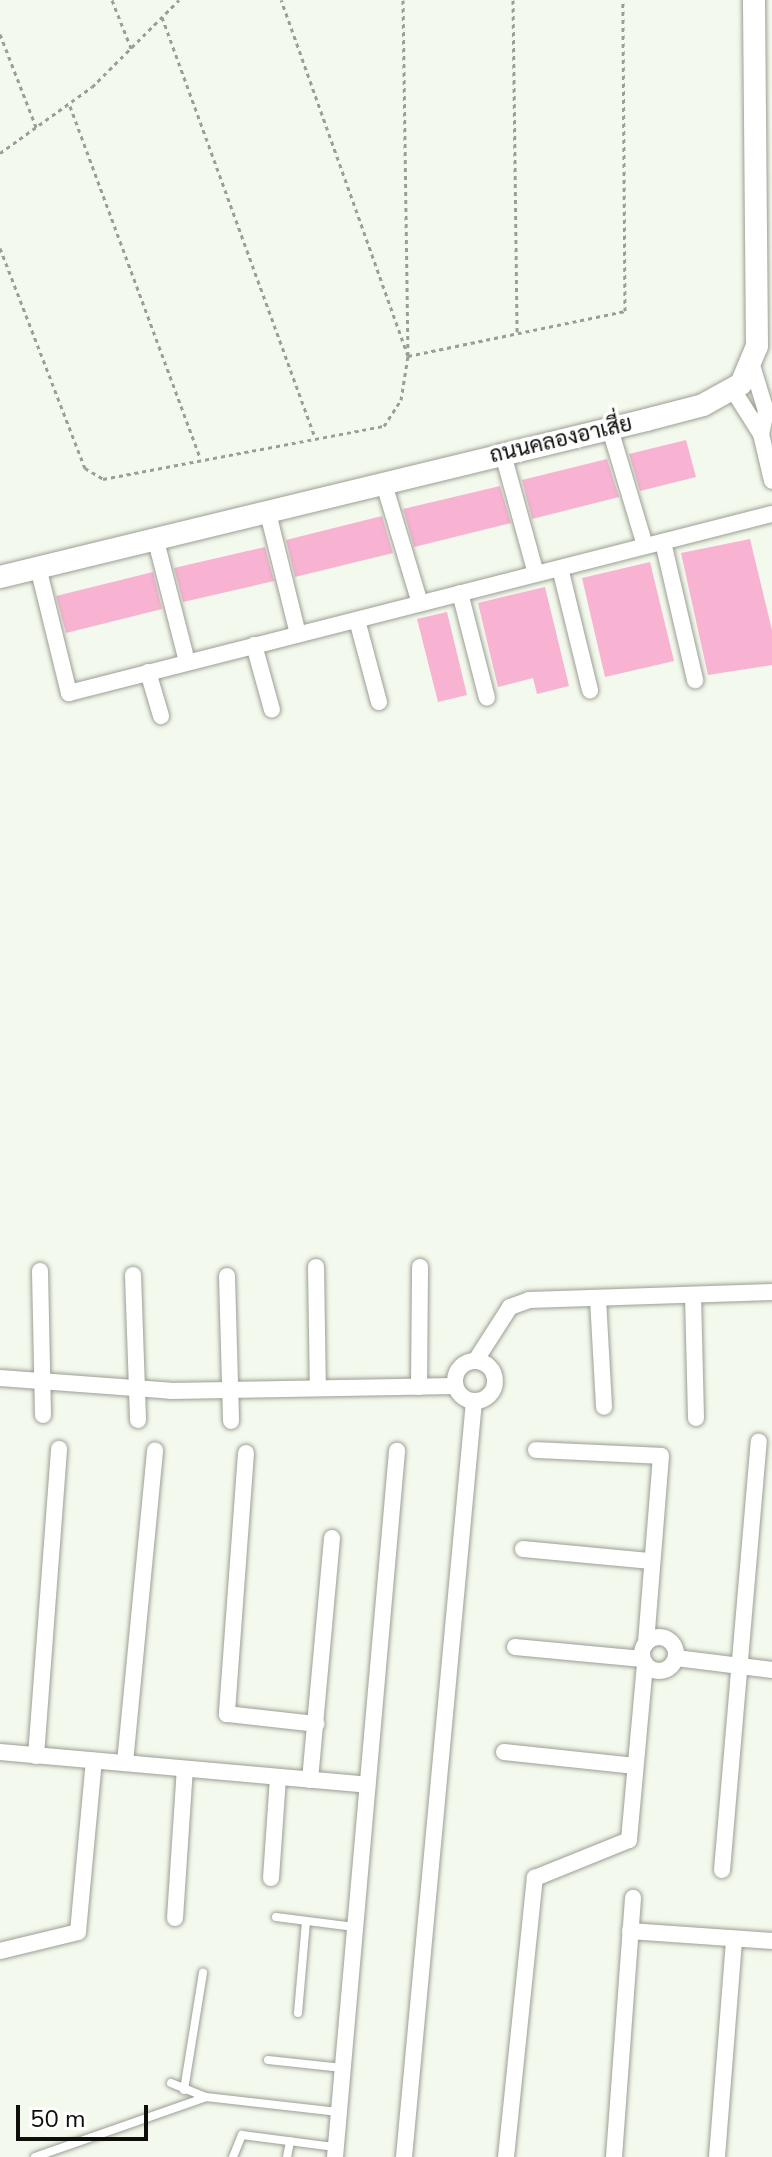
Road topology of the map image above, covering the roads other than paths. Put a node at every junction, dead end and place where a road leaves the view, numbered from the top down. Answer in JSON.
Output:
{"nodes":[{"id":1,"x":754,"y":0,"type":"edge"},
{"id":2,"x":764,"y":255,"type":"edge"},
{"id":3,"x":751,"y":362,"type":"junction"},
{"id":4,"x":733,"y":390,"type":"junction"},
{"id":5,"x":610,"y":429,"type":"junction"},
{"id":6,"x":761,"y":434,"type":"junction"},
{"id":7,"x":503,"y":454,"type":"junction"},
{"id":8,"x":771,"y":471,"type":"edge"},
{"id":9,"x":384,"y":484,"type":"junction"},
{"id":10,"x":268,"y":513,"type":"junction"},
{"id":11,"x":772,"y":514,"type":"edge"},
{"id":12,"x":156,"y":541,"type":"junction"},
{"id":13,"x":663,"y":542,"type":"junction"},
{"id":14,"x":645,"y":546,"type":"junction"},
{"id":15,"x":38,"y":567,"type":"junction"},
{"id":16,"x":560,"y":568,"type":"junction"},
{"id":17,"x":536,"y":574,"type":"junction"},
{"id":18,"x":0,"y":577,"type":"edge"},
{"id":19,"x":460,"y":593,"type":"junction"},
{"id":20,"x":420,"y":603,"type":"junction"},
{"id":21,"x":357,"y":620,"type":"junction"},
{"id":22,"x":298,"y":634,"type":"junction"},
{"id":23,"x":254,"y":645,"type":"junction"},
{"id":24,"x":187,"y":662,"type":"junction"},
{"id":25,"x":148,"y":672,"type":"junction"},
{"id":26,"x":695,"y":680,"type":"dead end"},
{"id":27,"x":590,"y":690,"type":"dead end"},
{"id":28,"x":487,"y":698,"type":"dead end"},
{"id":29,"x":379,"y":702,"type":"dead end"},
{"id":30,"x":272,"y":710,"type":"dead end"},
{"id":31,"x":161,"y":716,"type":"dead end"},
{"id":32,"x":316,"y":1267,"type":"dead end"},
{"id":33,"x":420,"y":1267,"type":"dead end"},
{"id":34,"x":40,"y":1271,"type":"dead end"},
{"id":35,"x":133,"y":1275,"type":"dead end"},
{"id":36,"x":227,"y":1276,"type":"dead end"},
{"id":37,"x":772,"y":1292,"type":"edge"},
{"id":38,"x":693,"y":1295,"type":"junction"},
{"id":39,"x":598,"y":1299,"type":"junction"},
{"id":40,"x":476,"y":1360,"type":"junction"},
{"id":41,"x":0,"y":1378,"type":"edge"},
{"id":42,"x":42,"y":1380,"type":"junction"},
{"id":43,"x":455,"y":1386,"type":"junction"},
{"id":44,"x":419,"y":1387,"type":"junction"},
{"id":45,"x":137,"y":1388,"type":"junction"},
{"id":46,"x":318,"y":1388,"type":"junction"},
{"id":47,"x":230,"y":1390,"type":"junction"},
{"id":48,"x":474,"y":1401,"type":"junction"},
{"id":49,"x":604,"y":1407,"type":"dead end"},
{"id":50,"x":43,"y":1415,"type":"dead end"},
{"id":51,"x":696,"y":1418,"type":"dead end"},
{"id":52,"x":138,"y":1420,"type":"dead end"},
{"id":53,"x":231,"y":1421,"type":"dead end"},
{"id":54,"x":759,"y":1442,"type":"dead end"},
{"id":55,"x":59,"y":1449,"type":"dead end"},
{"id":56,"x":155,"y":1450,"type":"dead end"},
{"id":57,"x":536,"y":1450,"type":"dead end"},
{"id":58,"x":397,"y":1451,"type":"dead end"},
{"id":59,"x":246,"y":1453,"type":"dead end"},
{"id":60,"x":332,"y":1538,"type":"dead end"},
{"id":61,"x":523,"y":1549,"type":"dead end"},
{"id":62,"x":651,"y":1561,"type":"junction"},
{"id":63,"x":515,"y":1647,"type":"dead end"},
{"id":64,"x":644,"y":1655,"type":"junction"},
{"id":65,"x":676,"y":1658,"type":"junction"},
{"id":66,"x":736,"y":1665,"type":"junction"},
{"id":67,"x":772,"y":1670,"type":"edge"},
{"id":68,"x":316,"y":1724,"type":"junction"},
{"id":69,"x":0,"y":1752,"type":"edge"},
{"id":70,"x":504,"y":1752,"type":"dead end"},
{"id":71,"x":36,"y":1756,"type":"junction"},
{"id":72,"x":94,"y":1761,"type":"junction"},
{"id":73,"x":125,"y":1763,"type":"junction"},
{"id":74,"x":635,"y":1766,"type":"junction"},
{"id":75,"x":185,"y":1769,"type":"junction"},
{"id":76,"x":278,"y":1777,"type":"junction"},
{"id":77,"x":310,"y":1780,"type":"junction"},
{"id":78,"x":368,"y":1785,"type":"junction"},
{"id":79,"x":722,"y":1870,"type":"dead end"},
{"id":80,"x":271,"y":1878,"type":"dead end"},
{"id":81,"x":633,"y":1898,"type":"dead end"},
{"id":82,"x":276,"y":1917,"type":"dead end"},
{"id":83,"x":175,"y":1918,"type":"dead end"},
{"id":84,"x":306,"y":1921,"type":"junction"},
{"id":85,"x":355,"y":1927,"type":"junction"},
{"id":86,"x":630,"y":1931,"type":"junction"},
{"id":87,"x":734,"y":1939,"type":"junction"},
{"id":88,"x":772,"y":1941,"type":"edge"},
{"id":89,"x":0,"y":1951,"type":"edge"},
{"id":90,"x":203,"y":1973,"type":"dead end"},
{"id":91,"x":298,"y":2013,"type":"dead end"},
{"id":92,"x":268,"y":2060,"type":"dead end"},
{"id":93,"x":343,"y":2068,"type":"junction"},
{"id":94,"x":171,"y":2083,"type":"dead end"},
{"id":95,"x":184,"y":2090,"type":"junction"},
{"id":96,"x":206,"y":2097,"type":"junction"},
{"id":97,"x":339,"y":2112,"type":"junction"},
{"id":98,"x":290,"y":2141,"type":"junction"},
{"id":99,"x":336,"y":2152,"type":"edge"},
{"id":100,"x":35,"y":2157,"type":"edge"},
{"id":101,"x":233,"y":2157,"type":"edge"},
{"id":102,"x":287,"y":2157,"type":"edge"},
{"id":103,"x":404,"y":2157,"type":"edge"},
{"id":104,"x":506,"y":2157,"type":"edge"},
{"id":105,"x":614,"y":2157,"type":"edge"},
{"id":106,"x":717,"y":2157,"type":"edge"}],
"edges":[{"from":1,"to":2,"type":"street"},
{"from":2,"to":3,"type":"street"},
{"from":3,"to":4,"type":"street"},
{"from":3,"to":6,"type":"street"},
{"from":4,"to":5,"type":"street","name":"ถนนคลองอาเสี่ย"},
{"from":4,"to":6,"type":"street"},
{"from":5,"to":7,"type":"street","name":"ถนนคลองอาเสี่ย"},
{"from":5,"to":14,"type":"street"},
{"from":6,"to":8,"type":"street"},
{"from":7,"to":9,"type":"street","name":"ถนนคลองอาเสี่ย"},
{"from":7,"to":17,"type":"street"},
{"from":9,"to":10,"type":"street","name":"ถนนคลองอาเสี่ย"},
{"from":9,"to":20,"type":"street"},
{"from":10,"to":12,"type":"street","name":"ถนนคลองอาเสี่ย"},
{"from":10,"to":22,"type":"street"},
{"from":11,"to":13,"type":"street"},
{"from":12,"to":15,"type":"street","name":"ถนนคลองอาเสี่ย"},
{"from":12,"to":24,"type":"street"},
{"from":13,"to":14,"type":"street"},
{"from":13,"to":26,"type":"street"},
{"from":14,"to":16,"type":"street"},
{"from":15,"to":18,"type":"street","name":"ถนนคลองอาเสี่ย"},
{"from":15,"to":25,"type":"street"},
{"from":16,"to":17,"type":"street"},
{"from":16,"to":27,"type":"street"},
{"from":17,"to":19,"type":"street"},
{"from":19,"to":20,"type":"street"},
{"from":19,"to":28,"type":"street"},
{"from":20,"to":21,"type":"street"},
{"from":21,"to":22,"type":"street"},
{"from":21,"to":29,"type":"street"},
{"from":22,"to":23,"type":"street"},
{"from":23,"to":24,"type":"street"},
{"from":23,"to":30,"type":"street"},
{"from":24,"to":25,"type":"street"},
{"from":25,"to":31,"type":"street"},
{"from":32,"to":46,"type":"street"},
{"from":33,"to":44,"type":"street"},
{"from":34,"to":42,"type":"street"},
{"from":35,"to":45,"type":"street"},
{"from":36,"to":47,"type":"street"},
{"from":37,"to":38,"type":"street"},
{"from":38,"to":39,"type":"street"},
{"from":38,"to":51,"type":"street"},
{"from":39,"to":40,"type":"street"},
{"from":39,"to":49,"type":"street"},
{"from":40,"to":43,"type":"street"},
{"from":40,"to":48,"type":"street"},
{"from":41,"to":42,"type":"street"},
{"from":42,"to":45,"type":"street"},
{"from":42,"to":50,"type":"street"},
{"from":43,"to":44,"type":"street"},
{"from":43,"to":48,"type":"street"},
{"from":44,"to":46,"type":"street"},
{"from":45,"to":47,"type":"street"},
{"from":45,"to":52,"type":"street"},
{"from":46,"to":47,"type":"street"},
{"from":47,"to":53,"type":"street"},
{"from":48,"to":103,"type":"street"},
{"from":54,"to":66,"type":"street"},
{"from":55,"to":71,"type":"street"},
{"from":56,"to":73,"type":"street"},
{"from":57,"to":62,"type":"street"},
{"from":58,"to":78,"type":"street"},
{"from":59,"to":68,"type":"street"},
{"from":60,"to":68,"type":"street"},
{"from":61,"to":62,"type":"street"},
{"from":62,"to":64,"type":"street"},
{"from":63,"to":64,"type":"street"},
{"from":64,"to":65,"type":"street"},
{"from":64,"to":65,"type":"street"},
{"from":64,"to":74,"type":"street"},
{"from":65,"to":66,"type":"street"},
{"from":66,"to":67,"type":"street"},
{"from":66,"to":79,"type":"street"},
{"from":68,"to":77,"type":"street"},
{"from":69,"to":71,"type":"street"},
{"from":70,"to":74,"type":"street"},
{"from":71,"to":72,"type":"street"},
{"from":72,"to":73,"type":"street"},
{"from":72,"to":89,"type":"street"},
{"from":73,"to":75,"type":"street"},
{"from":74,"to":104,"type":"street"},
{"from":75,"to":76,"type":"street"},
{"from":75,"to":83,"type":"street"},
{"from":76,"to":77,"type":"street"},
{"from":76,"to":80,"type":"street"},
{"from":77,"to":78,"type":"street"},
{"from":78,"to":85,"type":"street"},
{"from":81,"to":86,"type":"street"},
{"from":82,"to":84,"type":"lane"},
{"from":84,"to":85,"type":"lane"},
{"from":84,"to":91,"type":"lane"},
{"from":85,"to":93,"type":"street"},
{"from":86,"to":87,"type":"street"},
{"from":86,"to":105,"type":"street"},
{"from":87,"to":88,"type":"street"},
{"from":87,"to":106,"type":"street"},
{"from":90,"to":95,"type":"lane"},
{"from":92,"to":93,"type":"lane"},
{"from":93,"to":97,"type":"street"},
{"from":94,"to":95,"type":"lane"},
{"from":95,"to":96,"type":"lane"},
{"from":96,"to":97,"type":"lane"},
{"from":96,"to":100,"type":"lane"},
{"from":97,"to":99,"type":"street"},
{"from":98,"to":99,"type":"lane"},
{"from":98,"to":101,"type":"lane"},
{"from":98,"to":102,"type":"lane"}]}
